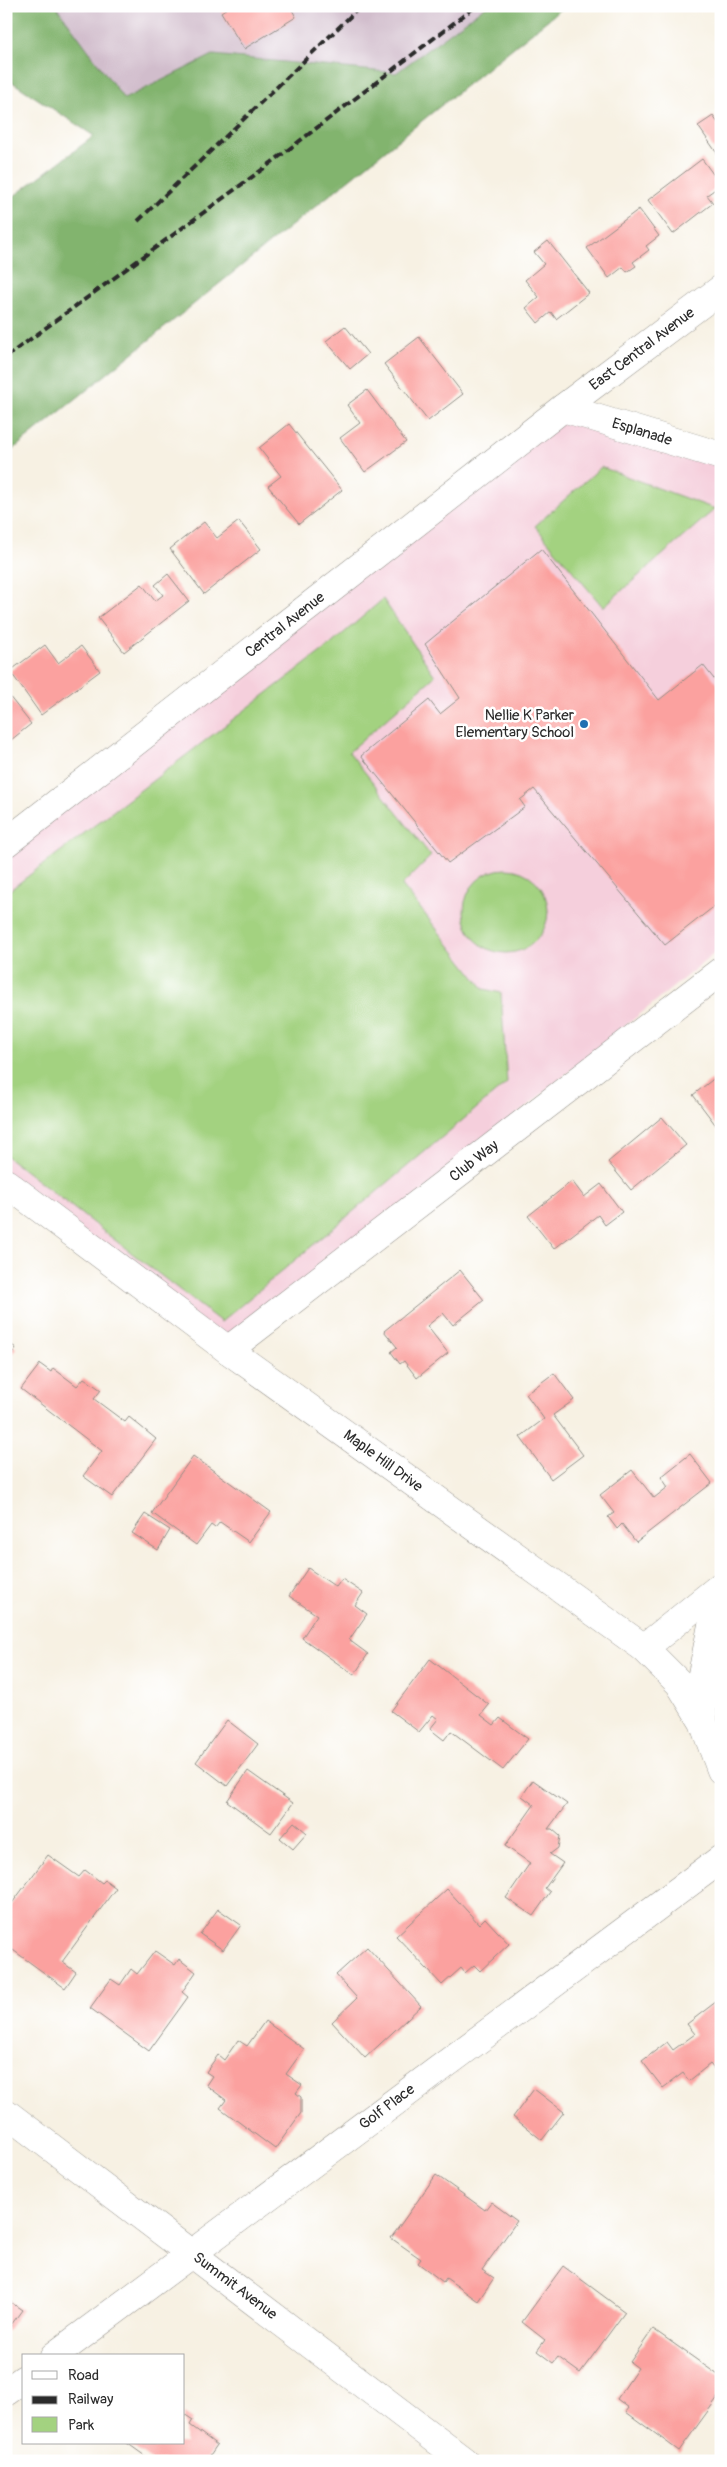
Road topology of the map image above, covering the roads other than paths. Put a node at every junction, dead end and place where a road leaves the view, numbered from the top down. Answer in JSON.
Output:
{"nodes":[{"id":1,"x":721,"y":289,"type":"edge"},
{"id":2,"x":563,"y":408,"type":"junction"},
{"id":3,"x":721,"y":456,"type":"edge"},
{"id":4,"x":6,"y":842,"type":"edge"},
{"id":5,"x":721,"y":971,"type":"edge"},
{"id":6,"x":6,"y":1182,"type":"edge"},
{"id":7,"x":228,"y":1350,"type":"junction"},
{"id":8,"x":721,"y":1586,"type":"edge"},
{"id":9,"x":721,"y":1607,"type":"edge"},
{"id":10,"x":644,"y":1648,"type":"junction"},
{"id":11,"x":703,"y":1722,"type":"junction"},
{"id":12,"x":721,"y":1770,"type":"edge"},
{"id":13,"x":721,"y":1859,"type":"edge"},
{"id":14,"x":6,"y":2113,"type":"edge"},
{"id":15,"x":191,"y":2252,"type":"junction"},
{"id":16,"x":57,"y":2354,"type":"edge"},
{"id":17,"x":22,"y":2380,"type":"edge"},
{"id":18,"x":6,"y":2392,"type":"edge"},
{"id":19,"x":464,"y":2461,"type":"edge"}],
"edges":[{"from":1,"to":2,"type":"street","name":"East Central Avenue"},
{"from":2,"to":3,"type":"street","name":"Esplanade"},
{"from":2,"to":4,"type":"street","name":"Central Avenue"},
{"from":5,"to":7,"type":"street","name":"Club Way"},
{"from":6,"to":7,"type":"street","name":"Maple Hill Drive"},
{"from":7,"to":10,"type":"street","name":"Maple Hill Drive"},
{"from":8,"to":10,"type":"street"},
{"from":9,"to":11,"type":"street"},
{"from":10,"to":11,"type":"street","name":"Maple Hill Drive"},
{"from":11,"to":12,"type":"street","name":"Maple Hill Drive"},
{"from":13,"to":15,"type":"street","name":"Golf Place"},
{"from":14,"to":15,"type":"street","name":"Summit Avenue"},
{"from":15,"to":16,"type":"street","name":"Golf Place"},
{"from":15,"to":19,"type":"street","name":"Summit Avenue"},
{"from":17,"to":18,"type":"street"}]}
